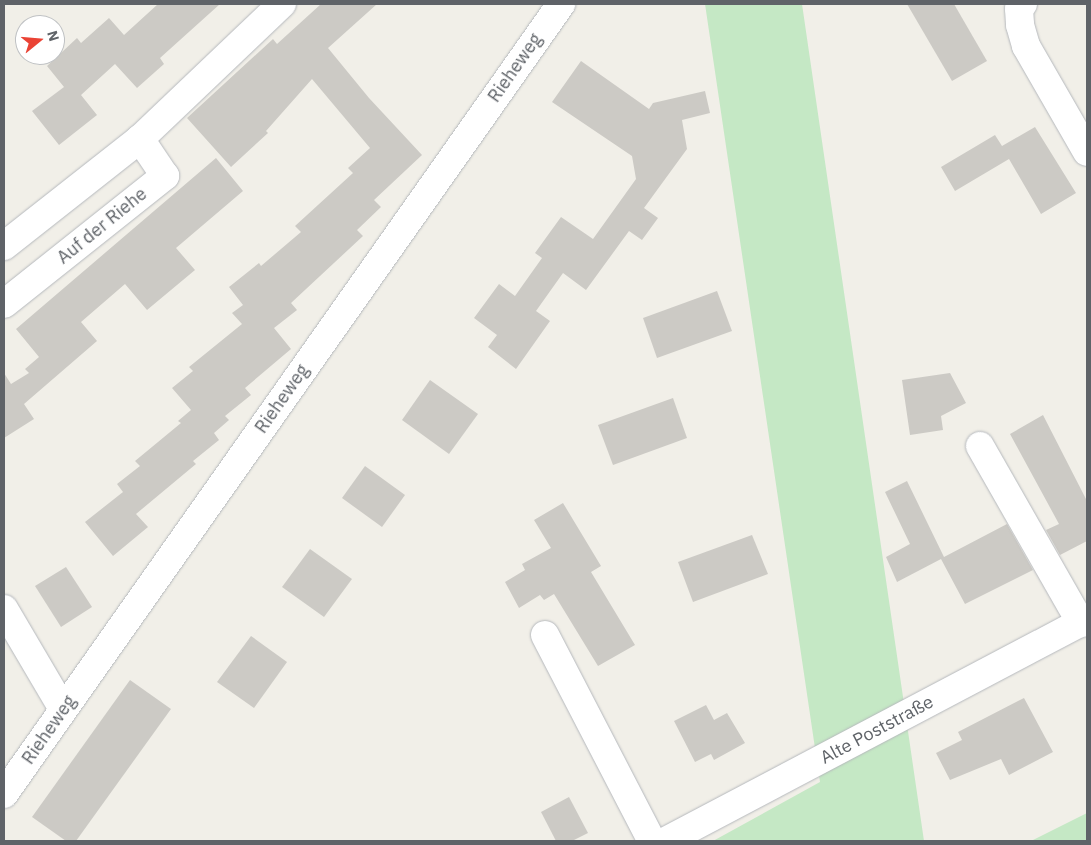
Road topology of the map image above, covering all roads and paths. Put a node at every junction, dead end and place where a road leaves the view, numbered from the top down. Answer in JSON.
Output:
{"nodes":[{"id":1,"x":282,"y":4,"type":"edge"},
{"id":2,"x":561,"y":4,"type":"edge"},
{"id":3,"x":1018,"y":5,"type":"edge"},
{"id":4,"x":140,"y":139,"type":"junction"},
{"id":5,"x":1087,"y":152,"type":"edge"},
{"id":6,"x":4,"y":246,"type":"edge"},
{"id":7,"x":4,"y":304,"type":"edge"},
{"id":8,"x":980,"y":446,"type":"dead end"},
{"id":9,"x":4,"y":609,"type":"edge"},
{"id":10,"x":1084,"y":621,"type":"edge"},
{"id":11,"x":545,"y":635,"type":"dead end"},
{"id":12,"x":64,"y":709,"type":"junction"},
{"id":13,"x":4,"y":794,"type":"edge"},
{"id":14,"x":652,"y":841,"type":"edge"},
{"id":15,"x":666,"y":841,"type":"edge"}],
"edges":[{"from":1,"to":4,"type":"street"},
{"from":2,"to":12,"type":"street","name":"Rieheweg"},
{"from":3,"to":5,"type":"street"},
{"from":4,"to":6,"type":"street"},
{"from":4,"to":7,"type":"street","name":"Auf der Riehe"},
{"from":8,"to":10,"type":"street"},
{"from":9,"to":12,"type":"street"},
{"from":10,"to":15,"type":"street","name":"Alte Poststraße"},
{"from":11,"to":14,"type":"street"},
{"from":12,"to":13,"type":"street","name":"Rieheweg"}]}
